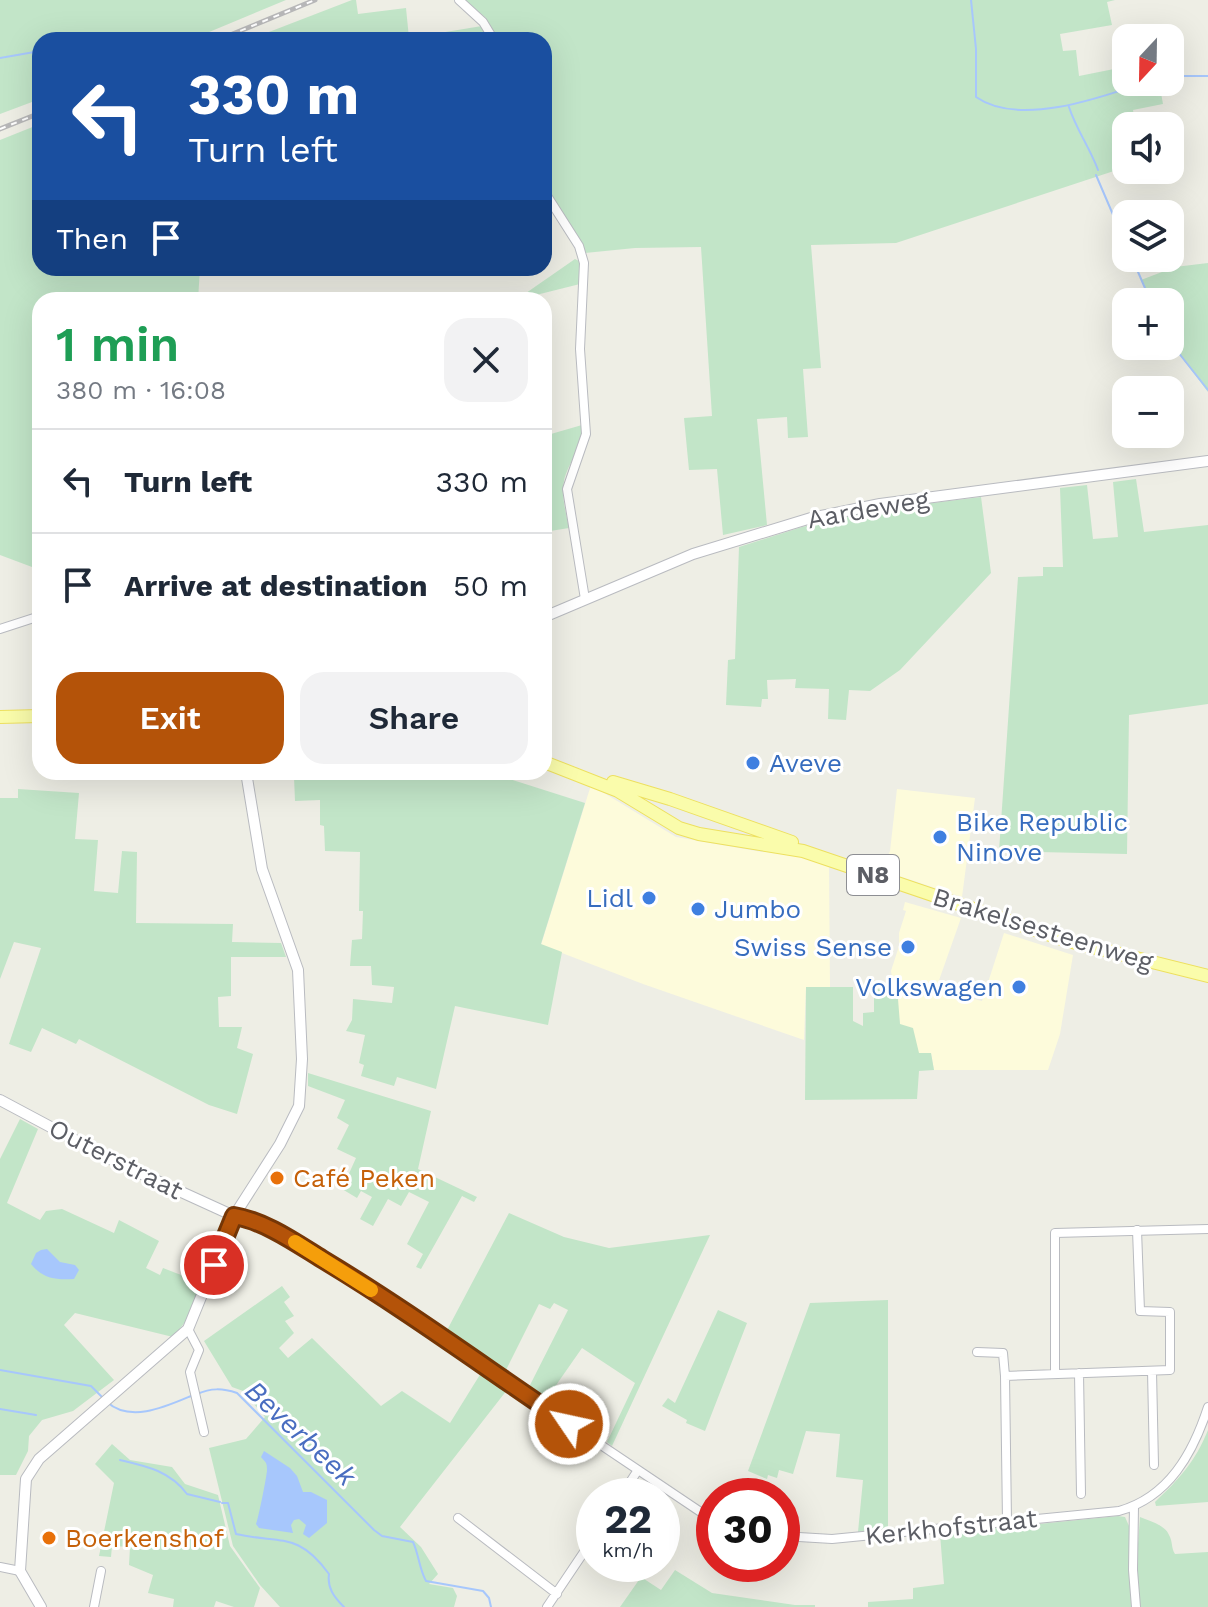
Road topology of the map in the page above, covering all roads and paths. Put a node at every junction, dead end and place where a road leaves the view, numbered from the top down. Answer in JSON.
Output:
{"nodes":[{"id":1,"x":459,"y":0,"type":"edge"},
{"id":2,"x":489,"y":32,"type":"edge"},
{"id":3,"x":552,"y":204,"type":"edge"},
{"id":4,"x":1208,"y":461,"type":"edge"},
{"id":5,"x":585,"y":599,"type":"junction"},
{"id":6,"x":552,"y":613,"type":"edge"},
{"id":7,"x":32,"y":619,"type":"edge"},
{"id":8,"x":0,"y":629,"type":"edge"},
{"id":9,"x":32,"y":716,"type":"edge"},
{"id":10,"x":0,"y":717,"type":"edge"},
{"id":11,"x":552,"y":762,"type":"edge"},
{"id":12,"x":552,"y":763,"type":"edge"},
{"id":13,"x":247,"y":780,"type":"edge"},
{"id":14,"x":670,"y":799,"type":"junction"},
{"id":15,"x":703,"y":811,"type":"junction"},
{"id":16,"x":662,"y":819,"type":"junction"},
{"id":17,"x":693,"y":832,"type":"junction"},
{"id":18,"x":1208,"y":970,"type":"edge"},
{"id":19,"x":1208,"y":976,"type":"edge"},
{"id":20,"x":0,"y":1100,"type":"edge"},
{"id":21,"x":234,"y":1216,"type":"junction"},
{"id":22,"x":1208,"y":1229,"type":"edge"},
{"id":23,"x":1137,"y":1230,"type":"junction"},
{"id":24,"x":188,"y":1329,"type":"junction"},
{"id":25,"x":977,"y":1352,"type":"dead end"},
{"id":26,"x":1152,"y":1371,"type":"junction"},
{"id":27,"x":1079,"y":1373,"type":"junction"},
{"id":28,"x":1055,"y":1374,"type":"junction"},
{"id":29,"x":1005,"y":1376,"type":"junction"},
{"id":30,"x":1208,"y":1407,"type":"edge"},
{"id":31,"x":204,"y":1432,"type":"dead end"},
{"id":32,"x":1154,"y":1465,"type":"dead end"},
{"id":33,"x":638,"y":1470,"type":"junction"},
{"id":34,"x":633,"y":1478,"type":"edge"},
{"id":35,"x":1081,"y":1494,"type":"dead end"},
{"id":36,"x":1134,"y":1506,"type":"junction"},
{"id":37,"x":696,"y":1509,"type":"edge"},
{"id":38,"x":458,"y":1518,"type":"dead end"},
{"id":39,"x":1007,"y":1521,"type":"junction"},
{"id":40,"x":800,"y":1537,"type":"edge"},
{"id":41,"x":576,"y":1565,"type":"edge"},
{"id":42,"x":0,"y":1567,"type":"edge"},
{"id":43,"x":20,"y":1571,"type":"junction"},
{"id":44,"x":101,"y":1571,"type":"dead end"},
{"id":45,"x":557,"y":1594,"type":"junction"},
{"id":46,"x":41,"y":1607,"type":"edge"},
{"id":47,"x":94,"y":1607,"type":"edge"},
{"id":48,"x":547,"y":1607,"type":"edge"},
{"id":49,"x":1136,"y":1607,"type":"edge"}],
"edges":[{"from":1,"to":2,"type":"street"},
{"from":3,"to":5,"type":"street"},
{"from":4,"to":5,"type":"street","name":"Aardeweg"},
{"from":5,"to":6,"type":"street","name":"Aardeweg"},
{"from":7,"to":8,"type":"street"},
{"from":9,"to":10,"type":"main road"},
{"from":11,"to":14,"type":"main road","name":"Brakelsesteenweg","number":"N8"},
{"from":12,"to":16,"type":"main road","name":"Brakelsesteenweg","number":"N8"},
{"from":13,"to":21,"type":"street"},
{"from":14,"to":15,"type":"main road","name":"Brakelsesteenweg","number":"N8"},
{"from":14,"to":16,"type":"main road"},
{"from":15,"to":17,"type":"main road"},
{"from":15,"to":18,"type":"main road","name":"Brakelsesteenweg","number":"N8"},
{"from":16,"to":17,"type":"main road","name":"Brakelsesteenweg","number":"N8"},
{"from":17,"to":19,"type":"main road","name":"Brakelsesteenweg","number":"N8"},
{"from":20,"to":21,"type":"street","name":"Outerstraat"},
{"from":21,"to":24,"type":"street"},
{"from":21,"to":33,"type":"street"},
{"from":22,"to":23,"type":"street"},
{"from":23,"to":26,"type":"street"},
{"from":23,"to":28,"type":"street"},
{"from":24,"to":31,"type":"street"},
{"from":24,"to":43,"type":"street"},
{"from":25,"to":29,"type":"street"},
{"from":26,"to":27,"type":"street"},
{"from":26,"to":32,"type":"street"},
{"from":27,"to":28,"type":"street"},
{"from":27,"to":35,"type":"street"},
{"from":28,"to":29,"type":"street"},
{"from":29,"to":39,"type":"street"},
{"from":30,"to":36,"type":"street","name":"Kerkhofstraat"},
{"from":33,"to":34,"type":"street"},
{"from":33,"to":37,"type":"street"},
{"from":36,"to":39,"type":"street","name":"Kerkhofstraat"},
{"from":36,"to":49,"type":"street"},
{"from":38,"to":45,"type":"street"},
{"from":39,"to":40,"type":"street","name":"Kerkhofstraat"},
{"from":41,"to":45,"type":"street"},
{"from":42,"to":43,"type":"street"},
{"from":43,"to":46,"type":"street"},
{"from":44,"to":47,"type":"street"},
{"from":45,"to":48,"type":"street"}]}
